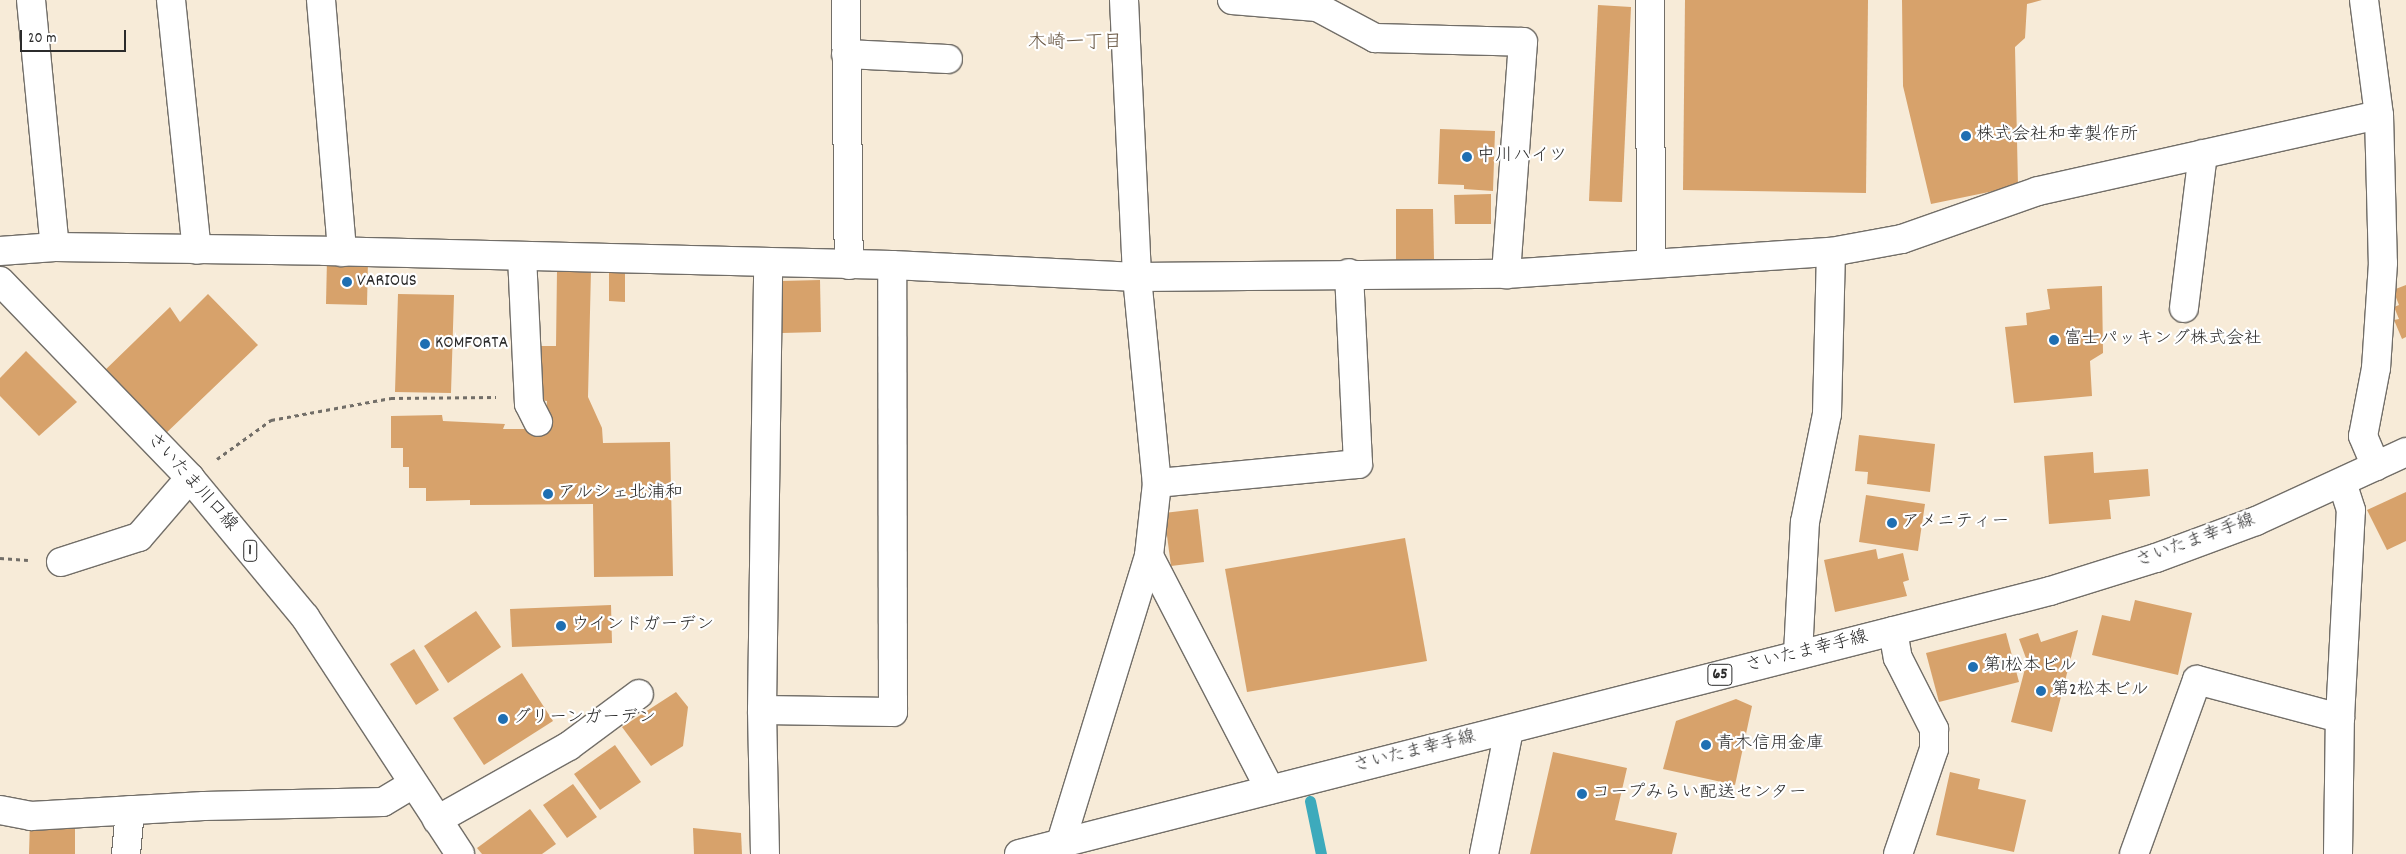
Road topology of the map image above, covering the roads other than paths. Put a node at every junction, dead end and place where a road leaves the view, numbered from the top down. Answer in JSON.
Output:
{"nodes":[{"id":1,"x":31,"y":0,"type":"edge"},
{"id":2,"x":171,"y":0,"type":"edge"},
{"id":3,"x":321,"y":0,"type":"edge"},
{"id":4,"x":846,"y":0,"type":"edge"},
{"id":5,"x":1124,"y":0,"type":"edge"},
{"id":6,"x":1232,"y":0,"type":"edge"},
{"id":7,"x":1650,"y":0,"type":"edge"},
{"id":8,"x":2364,"y":0,"type":"edge"},
{"id":9,"x":846,"y":54,"type":"junction"},
{"id":10,"x":948,"y":59,"type":"dead end"},
{"id":11,"x":2378,"y":115,"type":"junction"},
{"id":12,"x":2202,"y":154,"type":"junction"},
{"id":13,"x":55,"y":247,"type":"junction"},
{"id":14,"x":197,"y":250,"type":"junction"},
{"id":15,"x":0,"y":251,"type":"edge"},
{"id":16,"x":342,"y":252,"type":"junction"},
{"id":17,"x":1831,"y":252,"type":"junction"},
{"id":18,"x":522,"y":256,"type":"junction"},
{"id":19,"x":2395,"y":258,"type":"edge"},
{"id":20,"x":768,"y":262,"type":"junction"},
{"id":21,"x":1650,"y":263,"type":"junction"},
{"id":22,"x":849,"y":265,"type":"junction"},
{"id":23,"x":892,"y":266,"type":"junction"},
{"id":24,"x":1349,"y":273,"type":"junction"},
{"id":25,"x":1506,"y":274,"type":"junction"},
{"id":26,"x":1137,"y":277,"type":"junction"},
{"id":27,"x":0,"y":281,"type":"edge"},
{"id":28,"x":2184,"y":308,"type":"dead end"},
{"id":29,"x":538,"y":422,"type":"dead end"},
{"id":30,"x":2406,"y":452,"type":"edge"},
{"id":31,"x":2376,"y":466,"type":"junction"},
{"id":32,"x":190,"y":478,"type":"junction"},
{"id":33,"x":1157,"y":483,"type":"junction"},
{"id":34,"x":2342,"y":483,"type":"junction"},
{"id":35,"x":1149,"y":556,"type":"junction"},
{"id":36,"x":62,"y":562,"type":"dead end"},
{"id":37,"x":1893,"y":631,"type":"junction"},
{"id":38,"x":1798,"y":654,"type":"junction"},
{"id":39,"x":639,"y":694,"type":"dead end"},
{"id":40,"x":762,"y":710,"type":"junction"},
{"id":41,"x":2340,"y":718,"type":"junction"},
{"id":42,"x":1510,"y":730,"type":"junction"},
{"id":43,"x":413,"y":784,"type":"junction"},
{"id":44,"x":1270,"y":789,"type":"junction"},
{"id":45,"x":0,"y":810,"type":"edge"},
{"id":46,"x":130,"y":810,"type":"junction"},
{"id":47,"x":437,"y":820,"type":"junction"},
{"id":48,"x":1061,"y":842,"type":"junction"},
{"id":49,"x":126,"y":854,"type":"edge"},
{"id":50,"x":460,"y":854,"type":"edge"},
{"id":51,"x":765,"y":854,"type":"edge"},
{"id":52,"x":1019,"y":854,"type":"edge"},
{"id":53,"x":1484,"y":854,"type":"edge"},
{"id":54,"x":1898,"y":854,"type":"edge"},
{"id":55,"x":2134,"y":854,"type":"edge"},
{"id":56,"x":2338,"y":854,"type":"edge"}],
"edges":[{"from":1,"to":13,"type":"street"},
{"from":2,"to":14,"type":"street"},
{"from":3,"to":16,"type":"street"},
{"from":4,"to":9,"type":"street"},
{"from":5,"to":26,"type":"street"},
{"from":6,"to":25,"type":"street"},
{"from":7,"to":21,"type":"street"},
{"from":8,"to":11,"type":"street"},
{"from":9,"to":10,"type":"street"},
{"from":9,"to":22,"type":"street"},
{"from":11,"to":12,"type":"street"},
{"from":11,"to":19,"type":"street"},
{"from":12,"to":17,"type":"street"},
{"from":12,"to":28,"type":"street"},
{"from":13,"to":14,"type":"street"},
{"from":13,"to":15,"type":"street"},
{"from":14,"to":16,"type":"street"},
{"from":16,"to":18,"type":"street"},
{"from":17,"to":21,"type":"street"},
{"from":17,"to":38,"type":"street"},
{"from":18,"to":20,"type":"street"},
{"from":18,"to":29,"type":"street"},
{"from":19,"to":31,"type":"street"},
{"from":20,"to":22,"type":"street"},
{"from":20,"to":40,"type":"street"},
{"from":21,"to":25,"type":"street"},
{"from":22,"to":23,"type":"street"},
{"from":23,"to":26,"type":"street"},
{"from":23,"to":40,"type":"street"},
{"from":24,"to":25,"type":"street"},
{"from":24,"to":26,"type":"street"},
{"from":24,"to":33,"type":"street"},
{"from":26,"to":33,"type":"street"},
{"from":27,"to":32,"type":"street","name":"さいたま川口線","number":"1"},
{"from":30,"to":31,"type":"street","name":"さいたま幸手線","number":"65"},
{"from":31,"to":34,"type":"street","name":"さいたま幸手線","number":"65"},
{"from":32,"to":36,"type":"street"},
{"from":32,"to":43,"type":"street","name":"さいたま川口線","number":"1"},
{"from":33,"to":35,"type":"street"},
{"from":34,"to":37,"type":"street","name":"さいたま幸手線","number":"65"},
{"from":34,"to":41,"type":"street"},
{"from":35,"to":44,"type":"street"},
{"from":35,"to":48,"type":"street"},
{"from":37,"to":38,"type":"street","name":"さいたま幸手線","number":"65"},
{"from":37,"to":54,"type":"street"},
{"from":38,"to":42,"type":"street","name":"さいたま幸手線","number":"65"},
{"from":39,"to":47,"type":"street"},
{"from":40,"to":51,"type":"street"},
{"from":41,"to":55,"type":"street"},
{"from":41,"to":56,"type":"street"},
{"from":42,"to":44,"type":"street","name":"さいたま幸手線","number":"65"},
{"from":42,"to":53,"type":"street"},
{"from":43,"to":46,"type":"street"},
{"from":43,"to":47,"type":"street","name":"さいたま川口線","number":"1"},
{"from":44,"to":48,"type":"street","name":"さいたま幸手線","number":"65"},
{"from":45,"to":46,"type":"street"},
{"from":46,"to":49,"type":"street"},
{"from":47,"to":50,"type":"street","name":"さいたま川口線","number":"1"},
{"from":48,"to":52,"type":"street","name":"さいたま幸手線","number":"65"}]}
